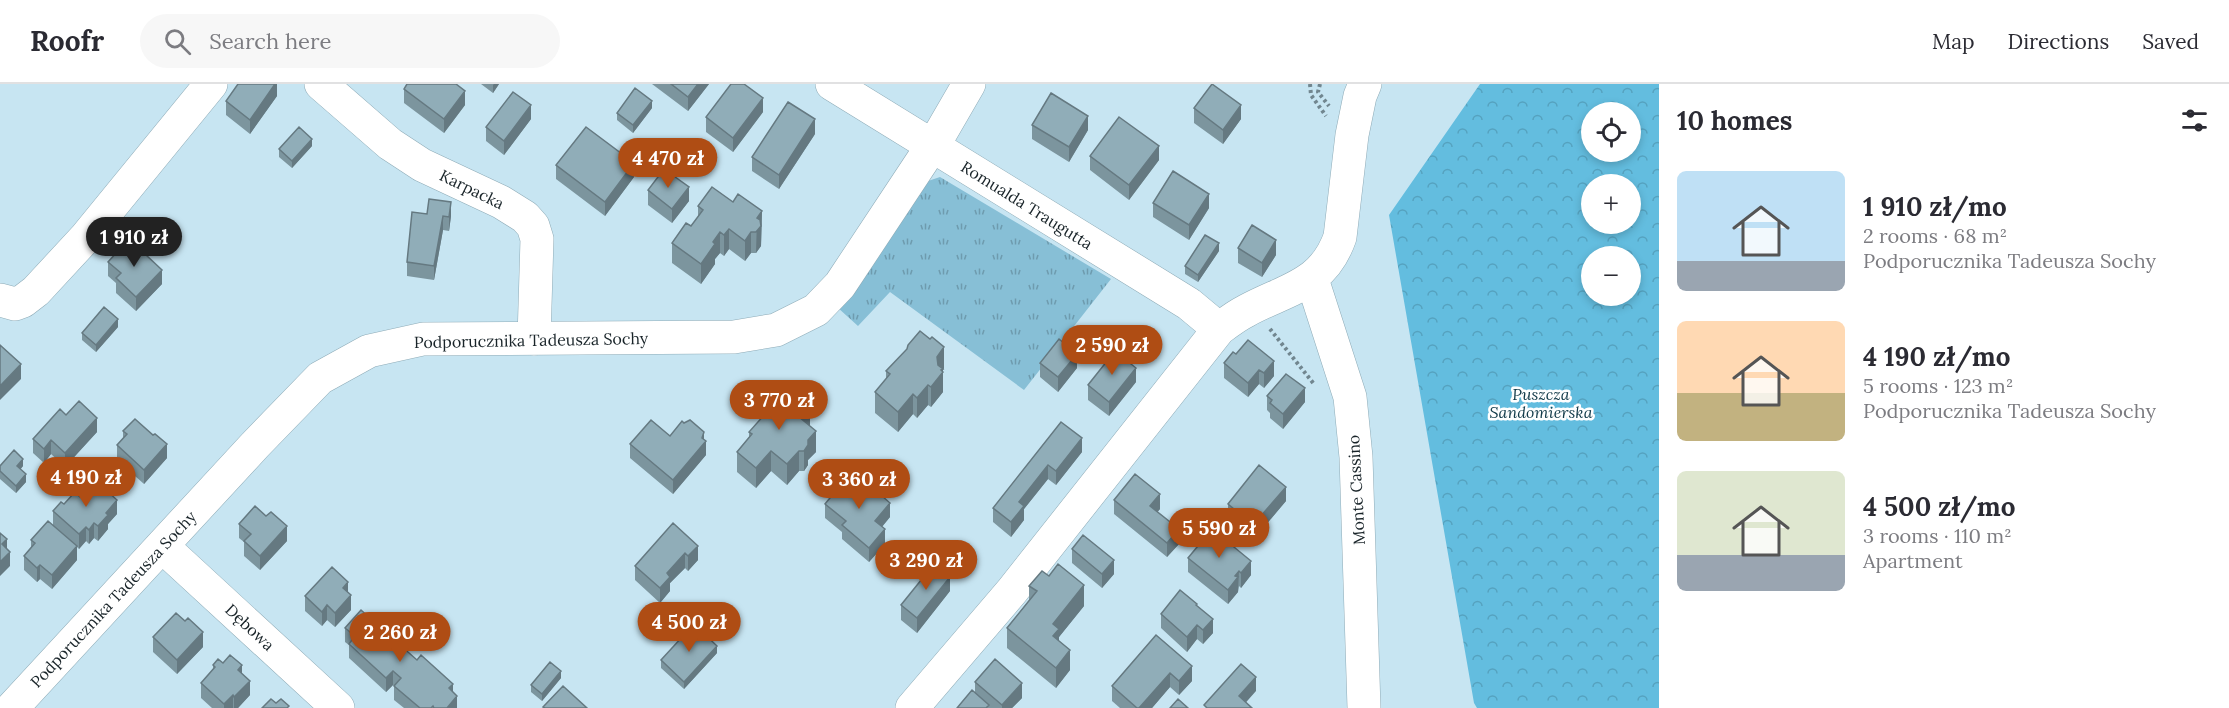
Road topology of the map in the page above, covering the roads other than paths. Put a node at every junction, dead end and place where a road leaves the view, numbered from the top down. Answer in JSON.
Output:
{"nodes":[{"id":1,"x":211,"y":84,"type":"edge"},
{"id":2,"x":321,"y":84,"type":"edge"},
{"id":3,"x":832,"y":84,"type":"edge"},
{"id":4,"x":969,"y":84,"type":"edge"},
{"id":5,"x":1354,"y":88,"type":"edge"},
{"id":6,"x":932,"y":146,"type":"junction"},
{"id":7,"x":1312,"y":279,"type":"junction"},
{"id":8,"x":0,"y":300,"type":"edge"},
{"id":9,"x":1219,"y":329,"type":"junction"},
{"id":10,"x":534,"y":339,"type":"junction"},
{"id":11,"x":162,"y":546,"type":"junction"},
{"id":12,"x":12,"y":708,"type":"edge"},
{"id":13,"x":338,"y":708,"type":"edge"},
{"id":14,"x":912,"y":708,"type":"edge"},
{"id":15,"x":1364,"y":708,"type":"edge"}],
"edges":[{"from":1,"to":8,"type":"street"},
{"from":2,"to":10,"type":"street","name":"Karpacka"},
{"from":3,"to":6,"type":"street","name":"Romualda Traugutta"},
{"from":4,"to":6,"type":"street","name":"Podporucznika Tadeusza Sochy"},
{"from":5,"to":7,"type":"street"},
{"from":6,"to":9,"type":"street","name":"Romualda Traugutta"},
{"from":6,"to":10,"type":"street","name":"Podporucznika Tadeusza Sochy"},
{"from":7,"to":9,"type":"street"},
{"from":7,"to":15,"type":"street","name":"Monte Cassino"},
{"from":9,"to":14,"type":"street"},
{"from":10,"to":11,"type":"street","name":"Podporucznika Tadeusza Sochy"},
{"from":11,"to":12,"type":"street","name":"Podporucznika Tadeusza Sochy"},
{"from":11,"to":13,"type":"street","name":"Dębowa"}]}
